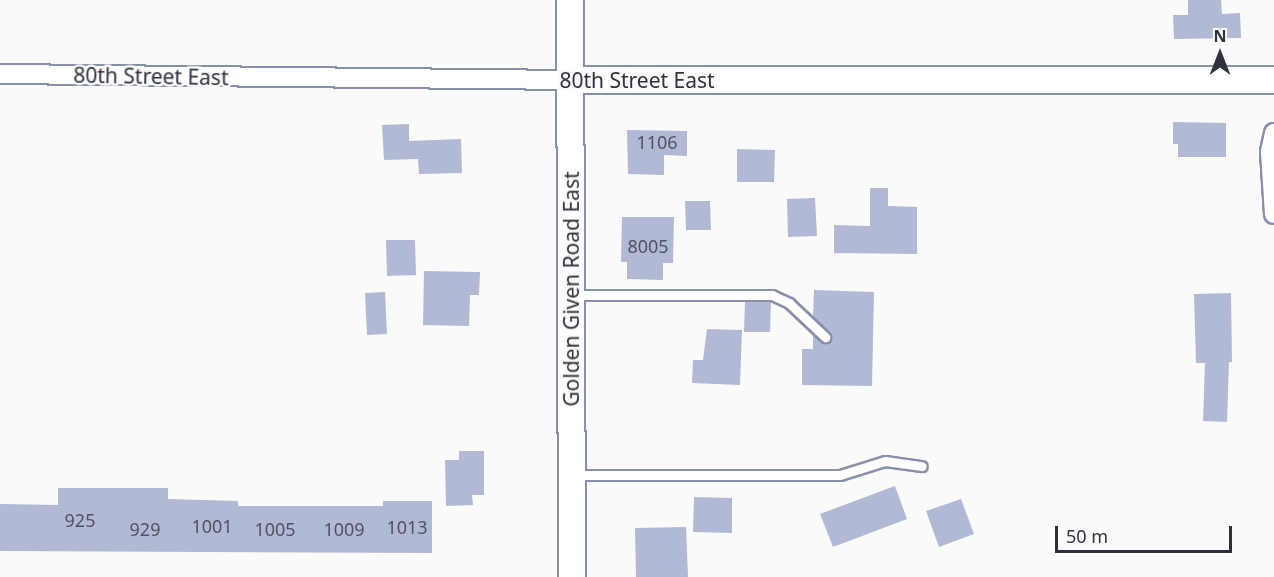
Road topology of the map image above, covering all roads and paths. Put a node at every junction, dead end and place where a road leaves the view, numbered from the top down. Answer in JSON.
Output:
{"nodes":[{"id":1,"x":570,"y":0,"type":"edge"},
{"id":2,"x":0,"y":74,"type":"edge"},
{"id":3,"x":569,"y":80,"type":"junction"},
{"id":4,"x":1274,"y":80,"type":"edge"},
{"id":5,"x":1274,"y":133,"type":"edge"},
{"id":6,"x":1274,"y":214,"type":"edge"},
{"id":7,"x":571,"y":295,"type":"junction"},
{"id":8,"x":825,"y":337,"type":"dead end"},
{"id":9,"x":922,"y":466,"type":"dead end"},
{"id":10,"x":572,"y":475,"type":"junction"},
{"id":11,"x":572,"y":577,"type":"edge"}],
"edges":[{"from":1,"to":3,"type":"street","name":"Golden Given Road East"},
{"from":2,"to":3,"type":"street","name":"80th Street East"},
{"from":3,"to":4,"type":"street","name":"80th Street East"},
{"from":3,"to":7,"type":"street","name":"Golden Given Road East"},
{"from":5,"to":6,"type":"street"},
{"from":7,"to":8,"type":"lane"},
{"from":7,"to":10,"type":"street","name":"Golden Given Road East"},
{"from":9,"to":10,"type":"lane"},
{"from":10,"to":11,"type":"street","name":"Golden Given Road East"}]}
